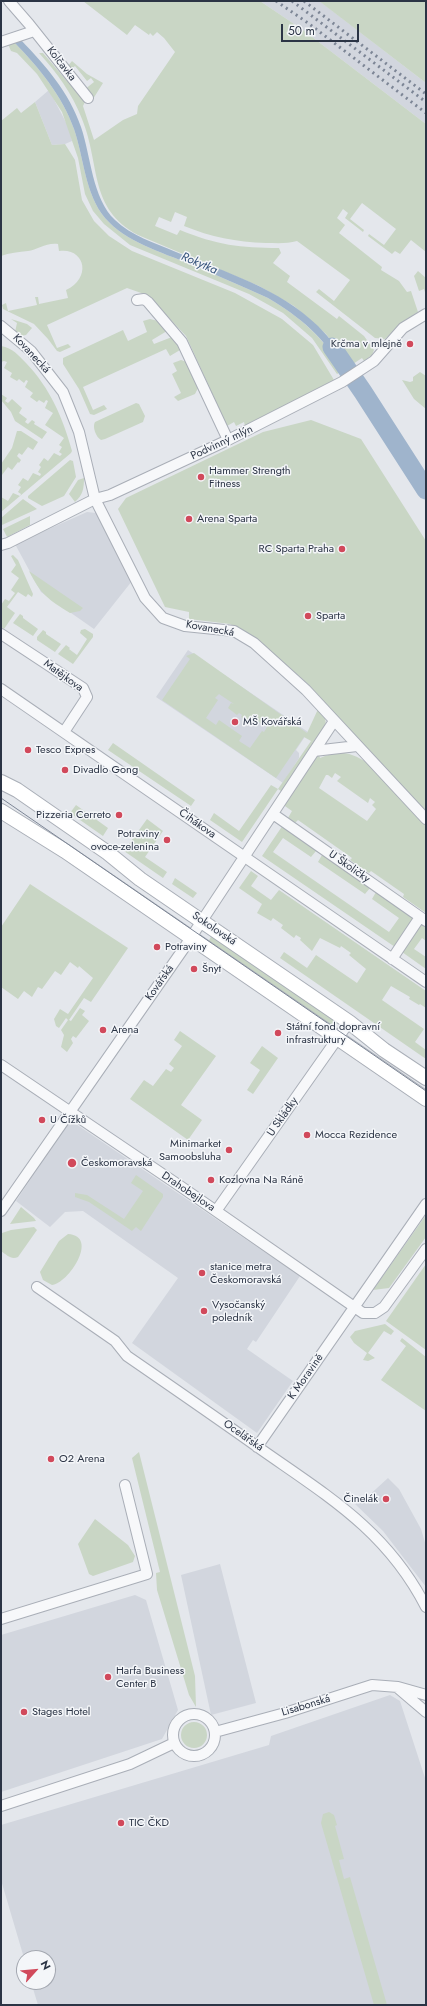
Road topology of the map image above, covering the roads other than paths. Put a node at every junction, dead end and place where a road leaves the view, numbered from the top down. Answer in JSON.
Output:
{"nodes":[{"id":1,"x":8,"y":1,"type":"edge"},
{"id":2,"x":30,"y":32,"type":"junction"},
{"id":3,"x":3,"y":41,"type":"edge"},
{"id":4,"x":88,"y":98,"type":"dead end"},
{"id":5,"x":137,"y":300,"type":"dead end"},
{"id":6,"x":426,"y":314,"type":"edge"},
{"id":7,"x":1,"y":326,"type":"edge"},
{"id":8,"x":228,"y":440,"type":"junction"},
{"id":9,"x":96,"y":499,"type":"junction"},
{"id":10,"x":1,"y":545,"type":"edge"},
{"id":11,"x":1,"y":634,"type":"edge"},
{"id":12,"x":1,"y":689,"type":"edge"},
{"id":13,"x":334,"y":721,"type":"junction"},
{"id":14,"x":64,"y":732,"type":"junction"},
{"id":15,"x":357,"y":746,"type":"junction"},
{"id":16,"x":314,"y":751,"type":"junction"},
{"id":17,"x":1,"y":782,"type":"edge"},
{"id":18,"x":1,"y":811,"type":"edge"},
{"id":19,"x":272,"y":814,"type":"junction"},
{"id":20,"x":426,"y":819,"type":"edge"},
{"id":21,"x":244,"y":857,"type":"junction"},
{"id":22,"x":423,"y":919,"type":"edge"},
{"id":23,"x":202,"y":921,"type":"junction"},
{"id":24,"x":191,"y":938,"type":"junction"},
{"id":25,"x":392,"y":959,"type":"junction"},
{"id":26,"x":426,"y":982,"type":"edge"},
{"id":27,"x":349,"y":1022,"type":"junction"},
{"id":28,"x":338,"y":1038,"type":"junction"},
{"id":29,"x":1,"y":1065,"type":"edge"},
{"id":30,"x":426,"y":1078,"type":"edge"},
{"id":31,"x":426,"y":1099,"type":"edge"},
{"id":32,"x":69,"y":1112,"type":"junction"},
{"id":33,"x":426,"y":1204,"type":"edge"},
{"id":34,"x":1,"y":1211,"type":"edge"},
{"id":35,"x":216,"y":1211,"type":"junction"},
{"id":36,"x":426,"y":1249,"type":"edge"},
{"id":37,"x":37,"y":1287,"type":"dead end"},
{"id":38,"x":354,"y":1308,"type":"junction"},
{"id":39,"x":258,"y":1447,"type":"junction"},
{"id":40,"x":125,"y":1485,"type":"dead end"},
{"id":41,"x":426,"y":1607,"type":"edge"},
{"id":42,"x":1,"y":1619,"type":"edge"},
{"id":43,"x":398,"y":1687,"type":"junction"},
{"id":44,"x":426,"y":1695,"type":"edge"},
{"id":45,"x":426,"y":1712,"type":"edge"},
{"id":46,"x":215,"y":1732,"type":"junction"},
{"id":47,"x":174,"y":1743,"type":"junction"},
{"id":48,"x":1,"y":1806,"type":"edge"}],
"edges":[{"from":1,"to":2,"type":"street","name":"Kolčavka"},
{"from":2,"to":3,"type":"street"},
{"from":2,"to":4,"type":"street","name":"Kolčavka"},
{"from":5,"to":8,"type":"street"},
{"from":6,"to":8,"type":"street","name":"Podvinný mlýn"},
{"from":7,"to":9,"type":"street","name":"Kovanecká"},
{"from":8,"to":9,"type":"street","name":"Podvinný mlýn"},
{"from":9,"to":10,"type":"street","name":"Podvinný mlýn"},
{"from":9,"to":13,"type":"street","name":"Kovanecká"},
{"from":11,"to":14,"type":"street","name":"Matějkova"},
{"from":12,"to":14,"type":"street","name":"Čihákova"},
{"from":13,"to":15,"type":"street","name":"Kovanecká"},
{"from":13,"to":16,"type":"street","name":"Kovářská"},
{"from":14,"to":21,"type":"street","name":"Čihákova"},
{"from":15,"to":16,"type":"street"},
{"from":15,"to":20,"type":"street","name":"Kovanecká"},
{"from":16,"to":19,"type":"street","name":"Kovářská"},
{"from":17,"to":23,"type":"main road","name":"Sokolovská"},
{"from":18,"to":24,"type":"main road","name":"Sokolovská"},
{"from":19,"to":21,"type":"street","name":"Kovářská"},
{"from":19,"to":22,"type":"street","name":"U Školičky"},
{"from":21,"to":23,"type":"street","name":"Kovářská"},
{"from":21,"to":25,"type":"street","name":"Čihákova"},
{"from":22,"to":25,"type":"street"},
{"from":23,"to":24,"type":"street","name":"Kovářská"},
{"from":23,"to":27,"type":"main road","name":"Sokolovská"},
{"from":24,"to":28,"type":"main road","name":"Sokolovská"},
{"from":24,"to":32,"type":"street","name":"Kovářská"},
{"from":25,"to":26,"type":"street","name":"Čihákova"},
{"from":27,"to":28,"type":"street","name":"U Skládky"},
{"from":27,"to":30,"type":"main road","name":"Sokolovská"},
{"from":28,"to":31,"type":"main road","name":"Sokolovská"},
{"from":28,"to":35,"type":"street","name":"U Skládky"},
{"from":29,"to":32,"type":"street","name":"Drahobejlova"},
{"from":32,"to":34,"type":"street","name":"Kovářská"},
{"from":32,"to":35,"type":"street","name":"Drahobejlova"},
{"from":33,"to":38,"type":"street","name":"K Moravině"},
{"from":35,"to":38,"type":"street","name":"Drahobejlova"},
{"from":36,"to":38,"type":"street"},
{"from":37,"to":39,"type":"street","name":"Ocelářská"},
{"from":38,"to":39,"type":"street","name":"K Moravině"},
{"from":39,"to":41,"type":"street","name":"Ocelářská"},
{"from":40,"to":42,"type":"street"},
{"from":43,"to":44,"type":"street","name":"Lisabonská"},
{"from":43,"to":45,"type":"street"},
{"from":43,"to":46,"type":"street","name":"Lisabonská"},
{"from":46,"to":47,"type":"street"},
{"from":46,"to":47,"type":"street"},
{"from":47,"to":48,"type":"street"}]}
